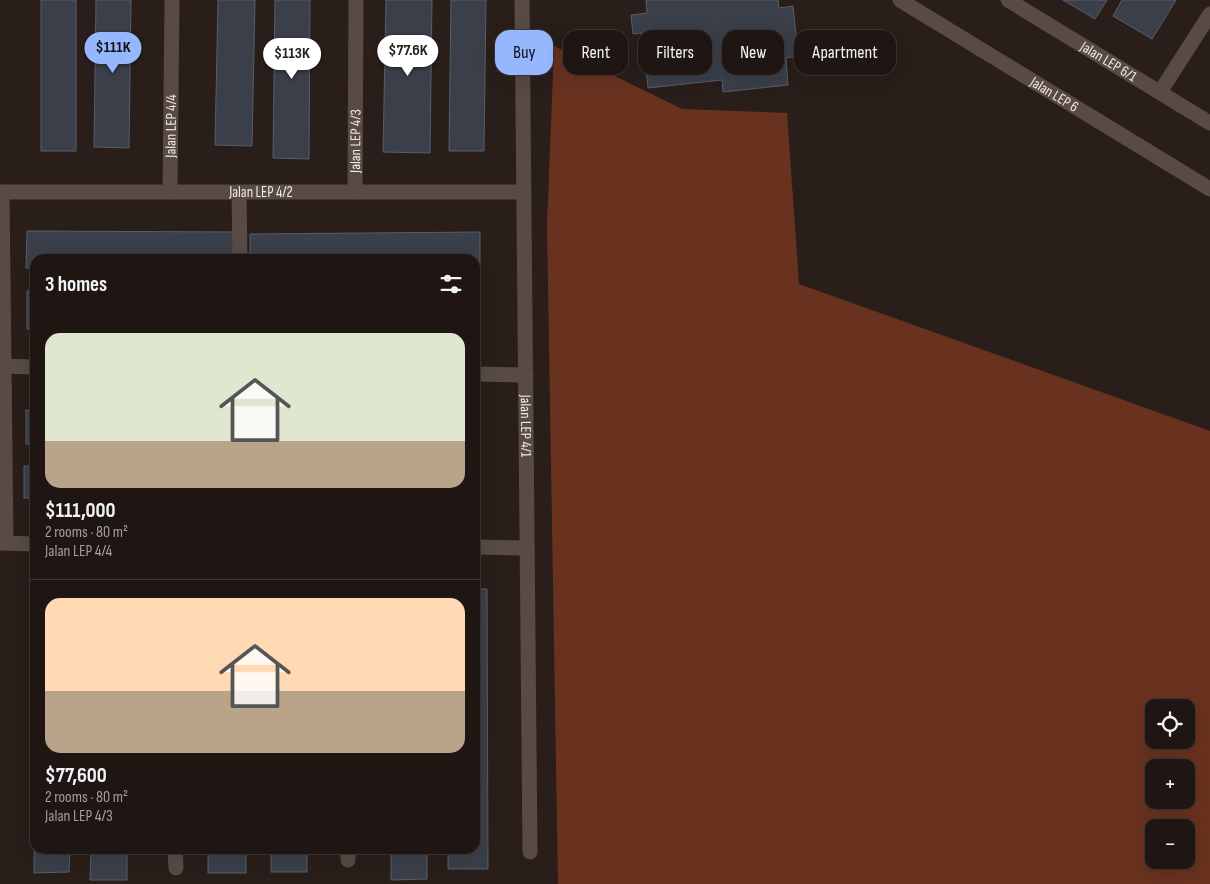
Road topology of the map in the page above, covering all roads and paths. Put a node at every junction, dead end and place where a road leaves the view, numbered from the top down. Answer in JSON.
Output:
{"nodes":[{"id":1,"x":172,"y":0,"type":"edge"},
{"id":2,"x":356,"y":0,"type":"edge"},
{"id":3,"x":522,"y":0,"type":"edge"},
{"id":4,"x":900,"y":0,"type":"edge"},
{"id":5,"x":1008,"y":0,"type":"edge"},
{"id":6,"x":1210,"y":14,"type":"edge"},
{"id":7,"x":1160,"y":92,"type":"junction"},
{"id":8,"x":1210,"y":123,"type":"edge"},
{"id":9,"x":1210,"y":189,"type":"edge"},
{"id":10,"x":1,"y":192,"type":"edge"},
{"id":11,"x":170,"y":192,"type":"junction"},
{"id":12,"x":239,"y":192,"type":"junction"},
{"id":13,"x":354,"y":192,"type":"junction"},
{"id":14,"x":524,"y":192,"type":"junction"},
{"id":15,"x":240,"y":254,"type":"edge"},
{"id":16,"x":2,"y":366,"type":"edge"},
{"id":17,"x":30,"y":367,"type":"edge"},
{"id":18,"x":480,"y":374,"type":"edge"},
{"id":19,"x":526,"y":375,"type":"junction"},
{"id":20,"x":3,"y":543,"type":"edge"},
{"id":21,"x":30,"y":544,"type":"edge"},
{"id":22,"x":480,"y":547,"type":"edge"},
{"id":23,"x":527,"y":548,"type":"junction"},
{"id":24,"x":530,"y":852,"type":"dead end"},
{"id":25,"x":175,"y":854,"type":"edge"},
{"id":26,"x":176,"y":868,"type":"dead end"}],
"edges":[{"from":1,"to":11,"type":"street","name":"Jalan LEP 4/4"},
{"from":2,"to":13,"type":"street","name":"Jalan LEP 4/3"},
{"from":3,"to":14,"type":"street","name":"Jalan LEP 4/1"},
{"from":4,"to":9,"type":"street","name":"Jalan LEP 6"},
{"from":5,"to":7,"type":"street","name":"Jalan LEP 6/1"},
{"from":6,"to":7,"type":"street"},
{"from":7,"to":8,"type":"street","name":"Jalan LEP 6/1"},
{"from":10,"to":11,"type":"street","name":"Jalan LEP 4/2"},
{"from":10,"to":16,"type":"street"},
{"from":11,"to":12,"type":"street","name":"Jalan LEP 4/2"},
{"from":12,"to":13,"type":"street","name":"Jalan LEP 4/2"},
{"from":12,"to":15,"type":"street"},
{"from":13,"to":14,"type":"street","name":"Jalan LEP 4/2"},
{"from":14,"to":19,"type":"street","name":"Jalan LEP 4/1"},
{"from":16,"to":17,"type":"street"},
{"from":16,"to":20,"type":"street"},
{"from":18,"to":19,"type":"street"},
{"from":19,"to":23,"type":"street","name":"Jalan LEP 4/1"},
{"from":20,"to":21,"type":"street"},
{"from":22,"to":23,"type":"street"},
{"from":23,"to":24,"type":"street","name":"Jalan LEP 4/1"},
{"from":25,"to":26,"type":"street"}]}
